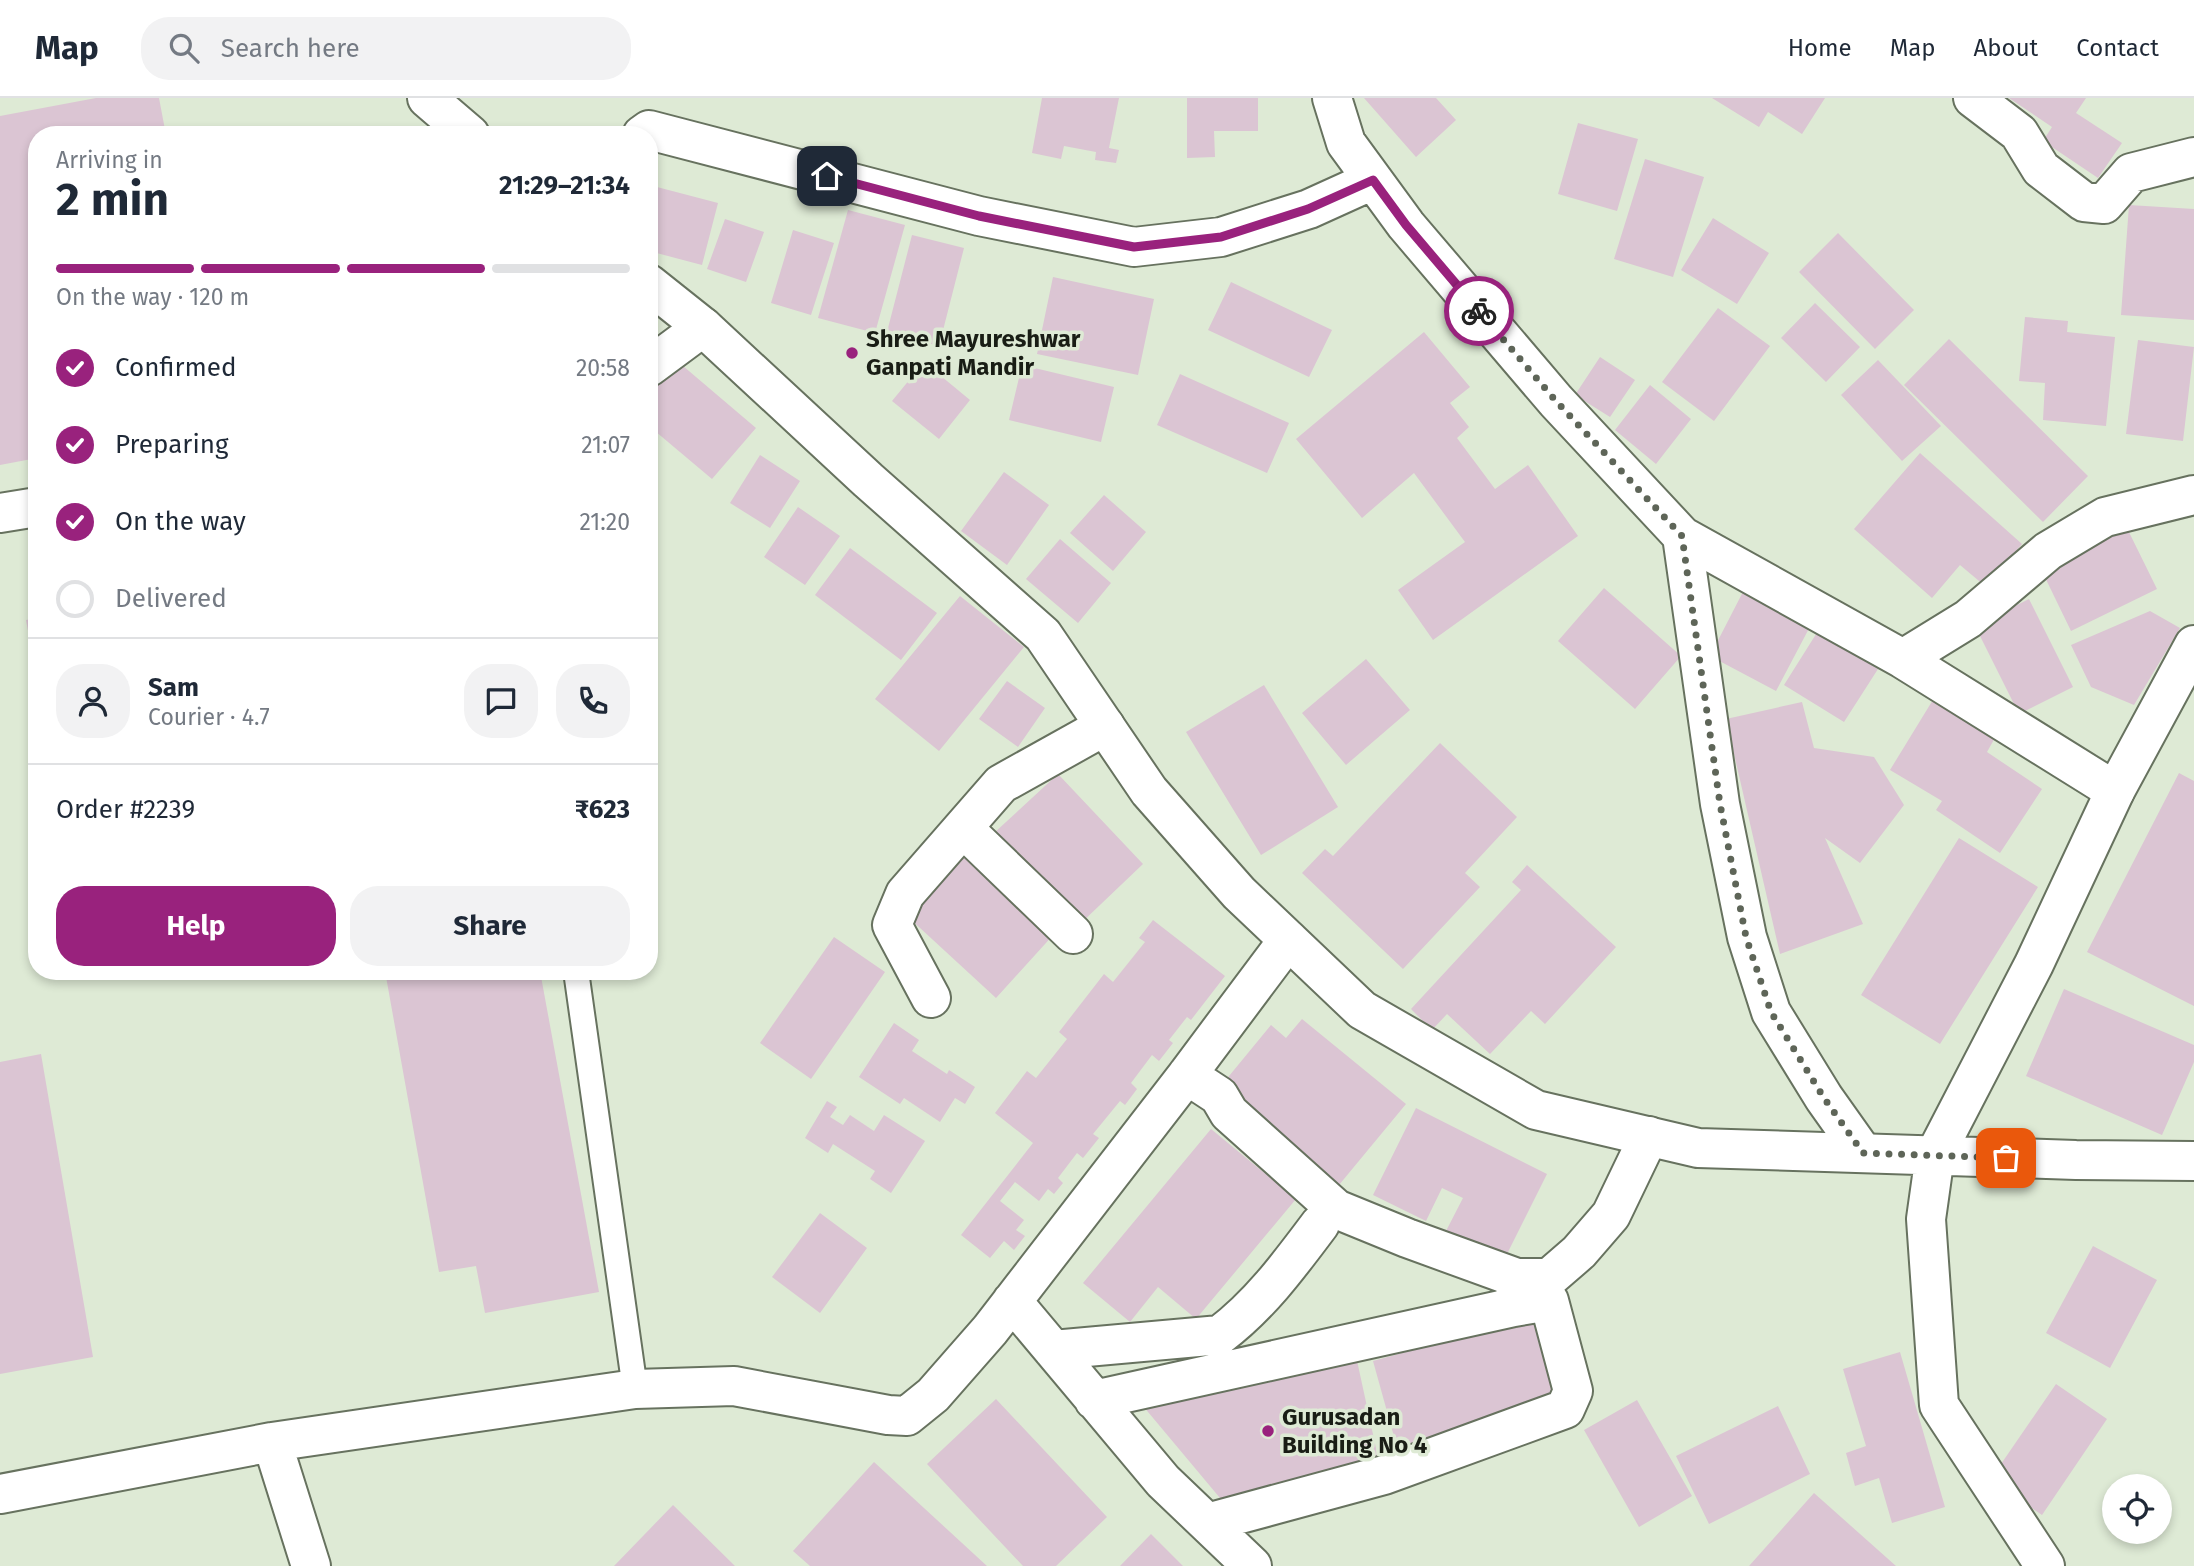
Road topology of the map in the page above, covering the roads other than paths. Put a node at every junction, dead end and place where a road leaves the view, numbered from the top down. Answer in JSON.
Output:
{"nodes":[{"id":1,"x":427,"y":98,"type":"edge"},
{"id":2,"x":1332,"y":98,"type":"edge"},
{"id":3,"x":1973,"y":98,"type":"edge"},
{"id":4,"x":460,"y":126,"type":"edge"},
{"id":5,"x":658,"y":132,"type":"edge"},
{"id":6,"x":2194,"y":157,"type":"edge"},
{"id":7,"x":1373,"y":180,"type":"junction"},
{"id":8,"x":658,"y":291,"type":"edge"},
{"id":9,"x":703,"y":327,"type":"junction"},
{"id":10,"x":658,"y":360,"type":"edge"},
{"id":11,"x":2194,"y":495,"type":"edge"},
{"id":12,"x":28,"y":508,"type":"edge"},
{"id":13,"x":0,"y":513,"type":"edge"},
{"id":14,"x":1682,"y":536,"type":"junction"},
{"id":15,"x":2194,"y":645,"type":"edge"},
{"id":16,"x":1903,"y":659,"type":"junction"},
{"id":17,"x":1105,"y":726,"type":"junction"},
{"id":18,"x":2115,"y":791,"type":"junction"},
{"id":19,"x":963,"y":828,"type":"junction"},
{"id":20,"x":1073,"y":934,"type":"dead end"},
{"id":21,"x":1287,"y":940,"type":"junction"},
{"id":22,"x":577,"y":980,"type":"edge"},
{"id":23,"x":930,"y":998,"type":"dead end"},
{"id":24,"x":1182,"y":1082,"type":"junction"},
{"id":25,"x":1649,"y":1136,"type":"junction"},
{"id":26,"x":1863,"y":1153,"type":"junction"},
{"id":27,"x":1935,"y":1155,"type":"junction"},
{"id":28,"x":2194,"y":1161,"type":"edge"},
{"id":29,"x":1320,"y":1224,"type":"dead end"},
{"id":30,"x":1516,"y":1292,"type":"junction"},
{"id":31,"x":1012,"y":1301,"type":"junction"},
{"id":32,"x":1053,"y":1350,"type":"junction"},
{"id":33,"x":635,"y":1389,"type":"junction"},
{"id":34,"x":1094,"y":1400,"type":"junction"},
{"id":35,"x":272,"y":1442,"type":"junction"},
{"id":36,"x":0,"y":1494,"type":"edge"},
{"id":37,"x":1207,"y":1523,"type":"junction"},
{"id":38,"x":311,"y":1566,"type":"edge"},
{"id":39,"x":1252,"y":1566,"type":"edge"},
{"id":40,"x":2045,"y":1566,"type":"edge"}],
"edges":[{"from":1,"to":4,"type":"street"},
{"from":2,"to":7,"type":"street"},
{"from":3,"to":6,"type":"street"},
{"from":5,"to":7,"type":"street"},
{"from":7,"to":14,"type":"street"},
{"from":8,"to":9,"type":"street"},
{"from":9,"to":10,"type":"street"},
{"from":9,"to":17,"type":"street"},
{"from":11,"to":16,"type":"street"},
{"from":12,"to":13,"type":"street"},
{"from":14,"to":16,"type":"street"},
{"from":14,"to":26,"type":"street"},
{"from":15,"to":18,"type":"street"},
{"from":16,"to":18,"type":"street"},
{"from":17,"to":19,"type":"street"},
{"from":17,"to":21,"type":"street"},
{"from":18,"to":27,"type":"street"},
{"from":19,"to":20,"type":"street"},
{"from":19,"to":23,"type":"street"},
{"from":21,"to":24,"type":"street"},
{"from":21,"to":25,"type":"street"},
{"from":22,"to":33,"type":"lane"},
{"from":24,"to":30,"type":"street"},
{"from":24,"to":31,"type":"street"},
{"from":25,"to":26,"type":"street"},
{"from":25,"to":30,"type":"street"},
{"from":26,"to":27,"type":"street"},
{"from":27,"to":28,"type":"street"},
{"from":27,"to":40,"type":"street"},
{"from":29,"to":32,"type":"street"},
{"from":30,"to":34,"type":"street"},
{"from":30,"to":37,"type":"street"},
{"from":31,"to":32,"type":"street"},
{"from":31,"to":33,"type":"street"},
{"from":32,"to":34,"type":"street"},
{"from":33,"to":35,"type":"street"},
{"from":34,"to":37,"type":"street"},
{"from":35,"to":36,"type":"street"},
{"from":35,"to":38,"type":"street"},
{"from":37,"to":39,"type":"street"}]}
